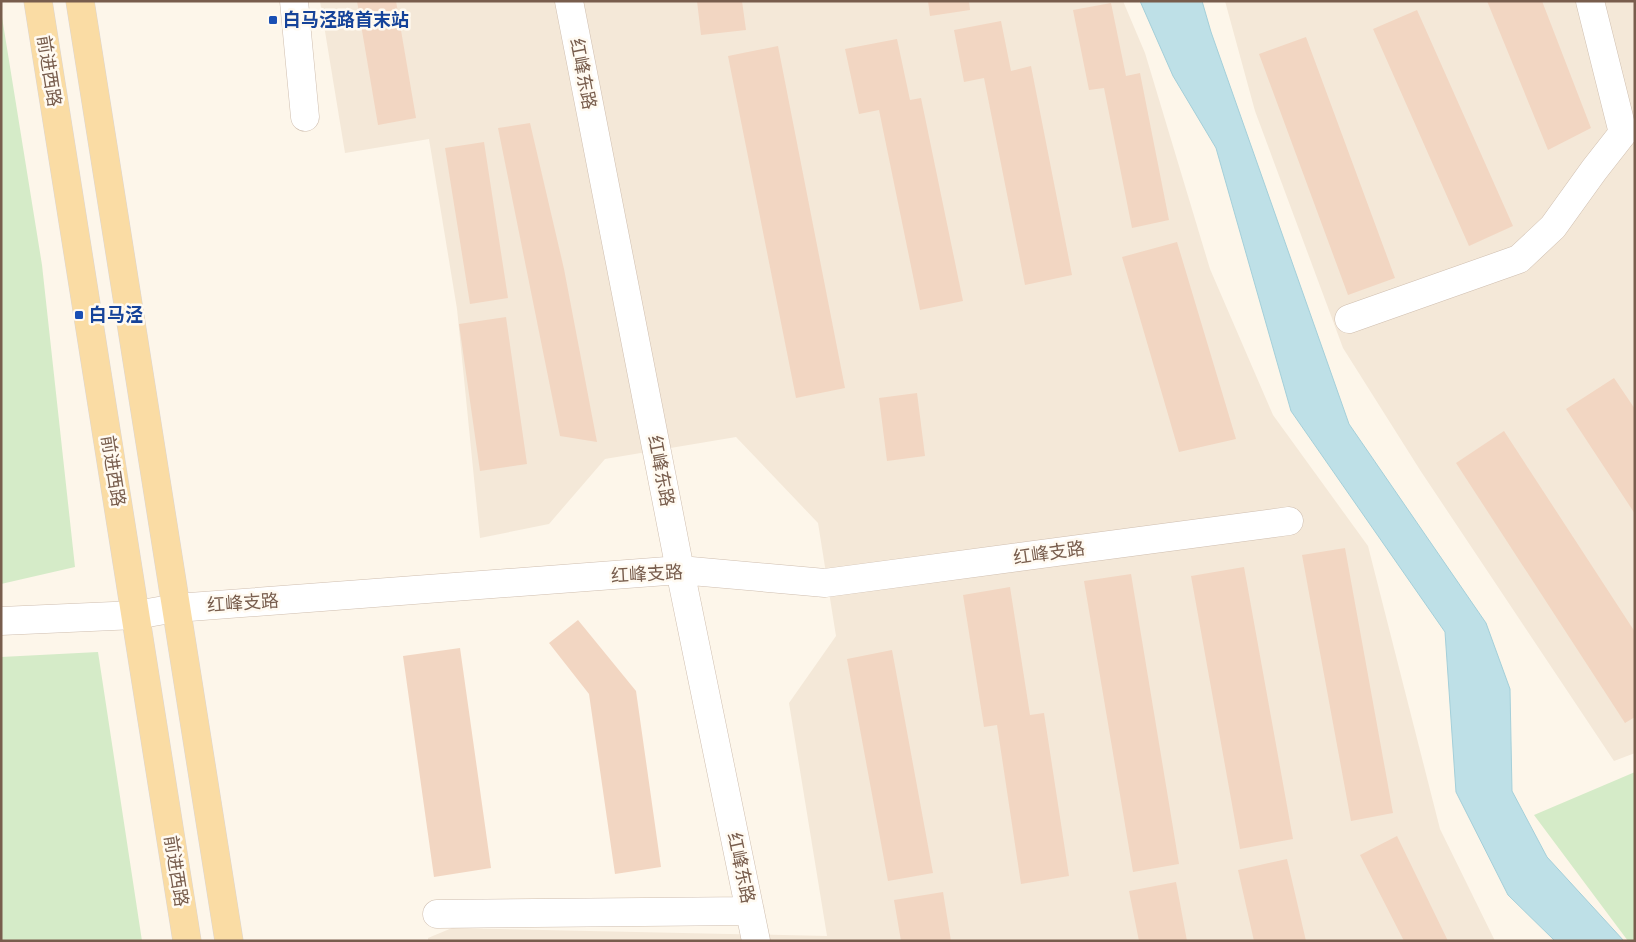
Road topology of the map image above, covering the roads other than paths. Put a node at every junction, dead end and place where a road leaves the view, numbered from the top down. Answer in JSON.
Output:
{"nodes":[{"id":1,"x":38,"y":1,"type":"edge"},
{"id":2,"x":80,"y":1,"type":"edge"},
{"id":3,"x":294,"y":1,"type":"edge"},
{"id":4,"x":568,"y":1,"type":"edge"},
{"id":5,"x":1590,"y":1,"type":"edge"},
{"id":6,"x":304,"y":117,"type":"dead end"},
{"id":7,"x":1350,"y":319,"type":"dead end"},
{"id":8,"x":1289,"y":520,"type":"dead end"},
{"id":9,"x":680,"y":570,"type":"junction"},
{"id":10,"x":176,"y":608,"type":"junction"},
{"id":11,"x":136,"y":614,"type":"junction"},
{"id":12,"x":1,"y":621,"type":"edge"},
{"id":13,"x":750,"y":911,"type":"junction"},
{"id":14,"x":437,"y":914,"type":"dead end"},
{"id":15,"x":187,"y":941,"type":"edge"},
{"id":16,"x":229,"y":941,"type":"edge"},
{"id":17,"x":756,"y":941,"type":"edge"}],
"edges":[{"from":1,"to":11,"type":"main road","name":"前进西路"},
{"from":2,"to":10,"type":"main road"},
{"from":3,"to":6,"type":"street"},
{"from":4,"to":9,"type":"street","name":"红峰东路"},
{"from":5,"to":7,"type":"street"},
{"from":8,"to":9,"type":"street","name":"红峰支路"},
{"from":9,"to":10,"type":"street","name":"红峰支路"},
{"from":9,"to":13,"type":"street","name":"红峰东路"},
{"from":10,"to":11,"type":"street","name":"红峰支路"},
{"from":10,"to":16,"type":"main road"},
{"from":11,"to":12,"type":"street","name":"红峰支路"},
{"from":11,"to":15,"type":"main road","name":"前进西路"},
{"from":13,"to":14,"type":"street"},
{"from":13,"to":17,"type":"street","name":"红峰东路"}]}
